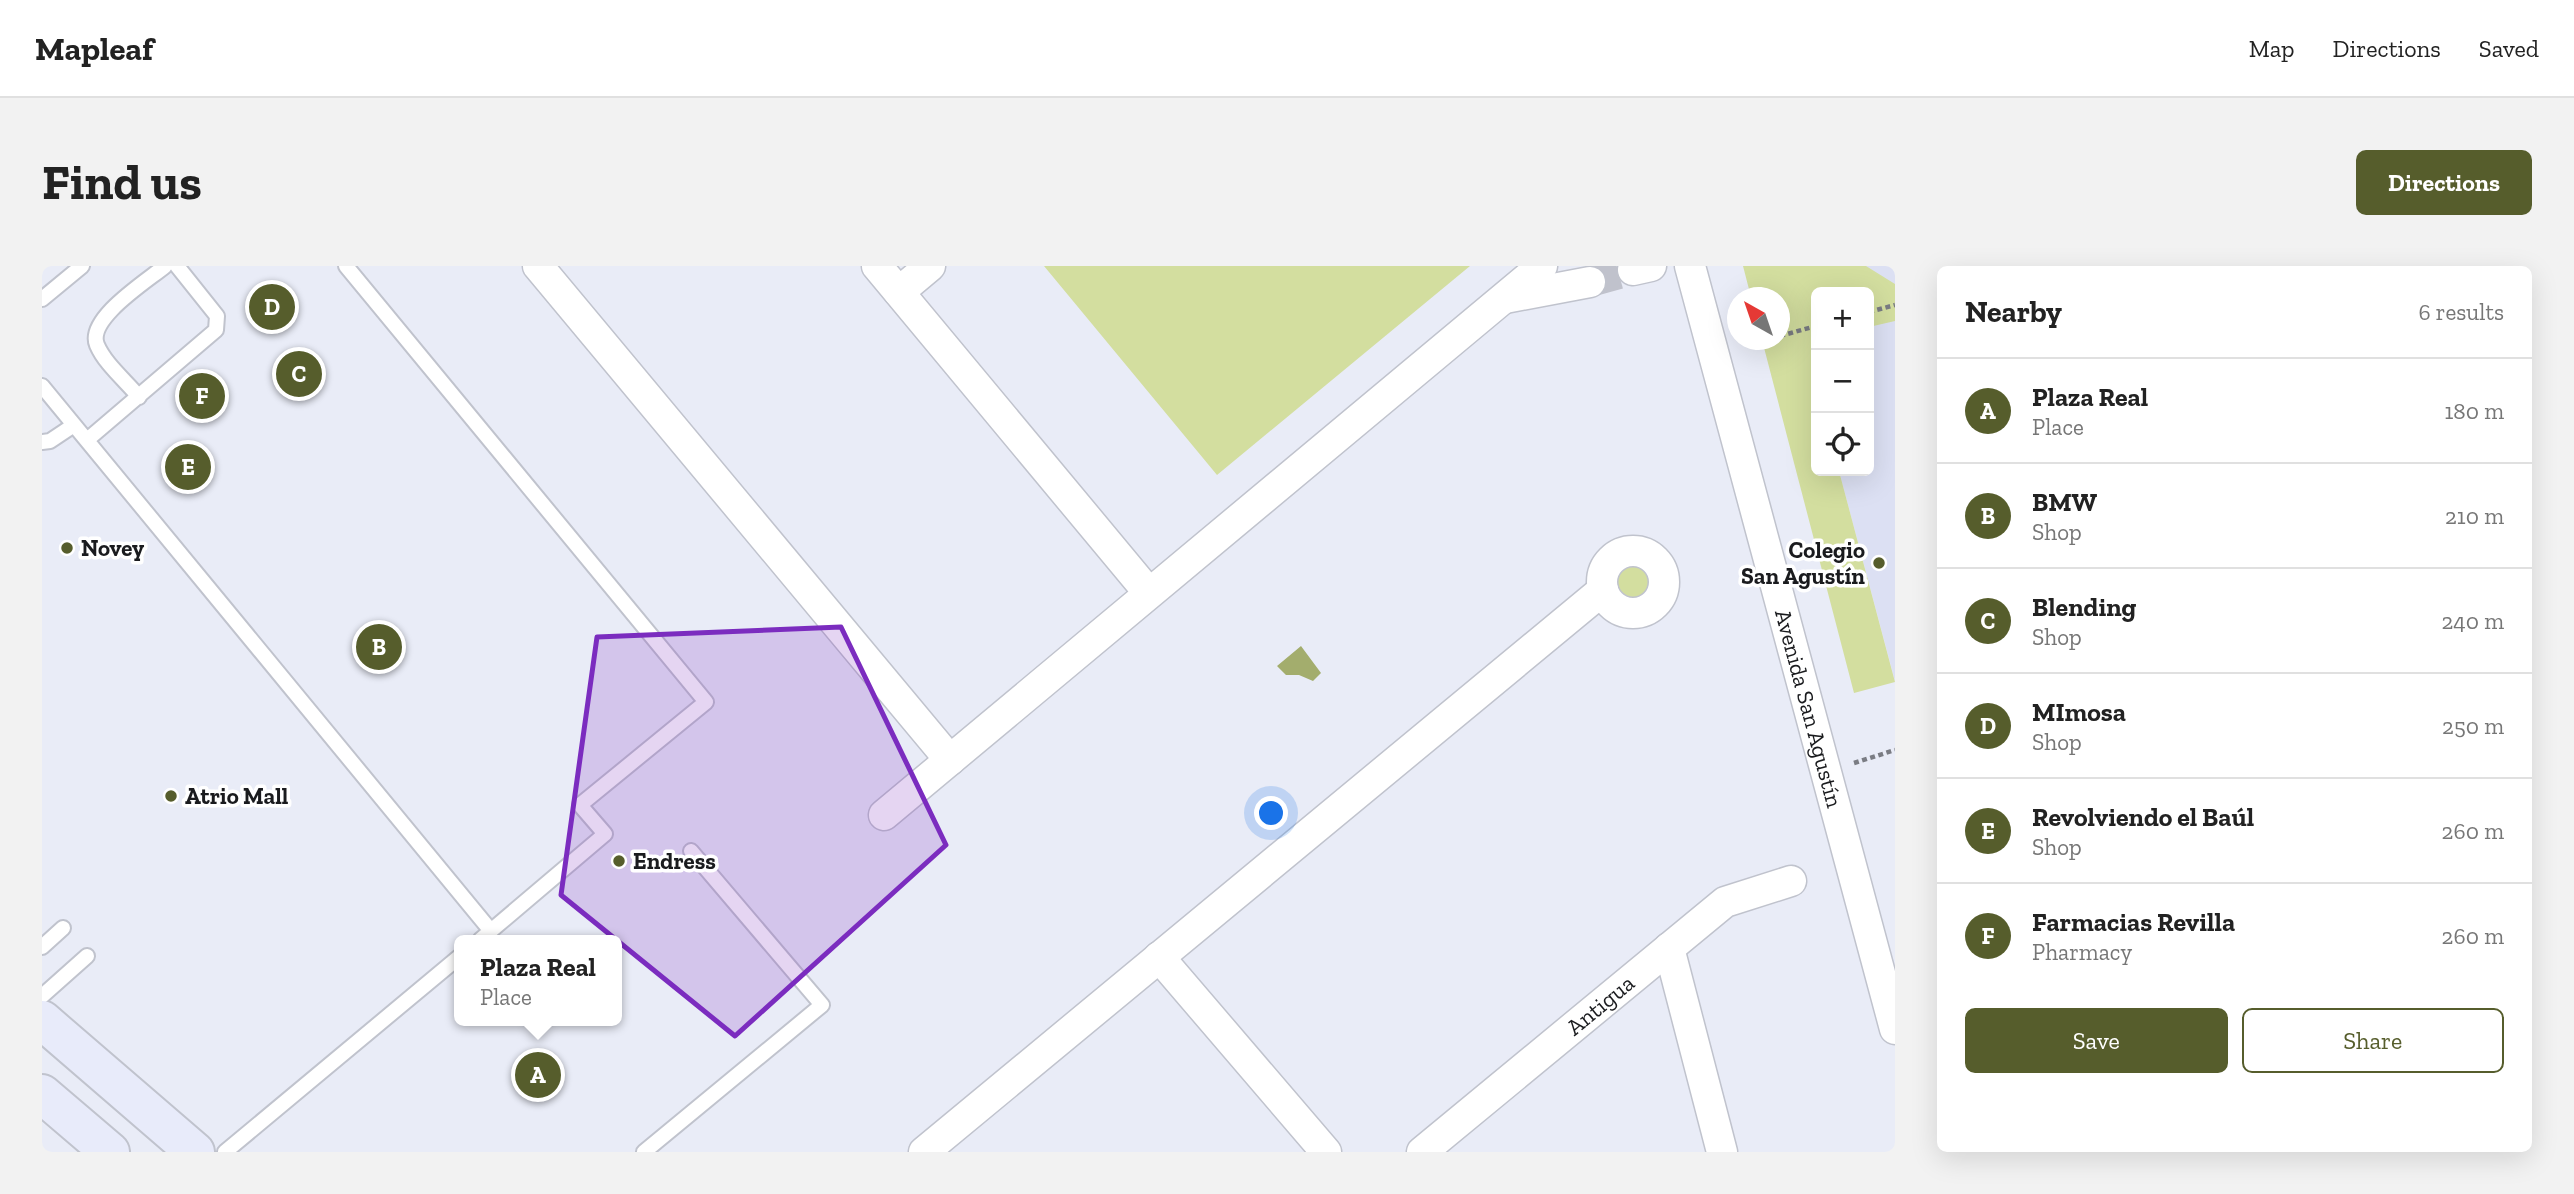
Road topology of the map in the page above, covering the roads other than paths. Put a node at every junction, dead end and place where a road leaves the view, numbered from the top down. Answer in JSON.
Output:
{"nodes":[{"id":1,"x":82,"y":266,"type":"edge"},
{"id":2,"x":165,"y":266,"type":"edge"},
{"id":3,"x":177,"y":266,"type":"edge"},
{"id":4,"x":346,"y":266,"type":"edge"},
{"id":5,"x":538,"y":266,"type":"edge"},
{"id":6,"x":877,"y":266,"type":"edge"},
{"id":7,"x":930,"y":266,"type":"edge"},
{"id":8,"x":1542,"y":266,"type":"edge"},
{"id":9,"x":1690,"y":266,"type":"edge"},
{"id":10,"x":1590,"y":282,"type":"tunnel mouth"},
{"id":11,"x":899,"y":292,"type":"junction"},
{"id":12,"x":42,"y":299,"type":"edge"},
{"id":13,"x":1501,"y":299,"type":"junction"},
{"id":14,"x":42,"y":386,"type":"edge"},
{"id":15,"x":139,"y":397,"type":"junction"},
{"id":16,"x":74,"y":425,"type":"junction"},
{"id":17,"x":87,"y":440,"type":"junction"},
{"id":18,"x":42,"y":442,"type":"edge"},
{"id":19,"x":1603,"y":590,"type":"dead end"},
{"id":20,"x":1149,"y":593,"type":"junction"},
{"id":21,"x":950,"y":760,"type":"junction"},
{"id":22,"x":884,"y":815,"type":"dead end"},
{"id":23,"x":691,"y":851,"type":"dead end"},
{"id":24,"x":1791,"y":881,"type":"dead end"},
{"id":25,"x":63,"y":928,"type":"dead end"},
{"id":26,"x":491,"y":930,"type":"junction"},
{"id":27,"x":486,"y":935,"type":"edge"},
{"id":28,"x":42,"y":947,"type":"edge"},
{"id":29,"x":1669,"y":948,"type":"junction"},
{"id":30,"x":87,"y":956,"type":"dead end"},
{"id":31,"x":1159,"y":957,"type":"junction"},
{"id":32,"x":454,"y":961,"type":"edge"},
{"id":33,"x":42,"y":996,"type":"edge"},
{"id":34,"x":42,"y":1020,"type":"edge"},
{"id":35,"x":1895,"y":1029,"type":"edge"},
{"id":36,"x":42,"y":1094,"type":"edge"},
{"id":37,"x":110,"y":1152,"type":"edge"},
{"id":38,"x":195,"y":1152,"type":"edge"},
{"id":39,"x":225,"y":1152,"type":"edge"},
{"id":40,"x":644,"y":1152,"type":"edge"},
{"id":41,"x":924,"y":1152,"type":"edge"},
{"id":42,"x":1326,"y":1152,"type":"edge"},
{"id":43,"x":1422,"y":1152,"type":"edge"},
{"id":44,"x":1722,"y":1152,"type":"edge"}],
"edges":[{"from":1,"to":12,"type":"lane"},
{"from":2,"to":15,"type":"lane"},
{"from":3,"to":15,"type":"lane"},
{"from":4,"to":26,"type":"lane"},
{"from":5,"to":21,"type":"street"},
{"from":6,"to":11,"type":"street"},
{"from":7,"to":11,"type":"street"},
{"from":8,"to":13,"type":"street"},
{"from":9,"to":35,"type":"street","name":"Avenida San Agustín"},
{"from":10,"to":13,"type":"street"},
{"from":11,"to":20,"type":"street"},
{"from":13,"to":20,"type":"street"},
{"from":14,"to":16,"type":"lane"},
{"from":15,"to":17,"type":"lane"},
{"from":16,"to":17,"type":"lane"},
{"from":16,"to":18,"type":"lane"},
{"from":17,"to":26,"type":"lane"},
{"from":19,"to":31,"type":"street"},
{"from":20,"to":21,"type":"street"},
{"from":21,"to":22,"type":"street"},
{"from":23,"to":40,"type":"lane"},
{"from":24,"to":29,"type":"street","name":"Antigua"},
{"from":25,"to":28,"type":"lane"},
{"from":26,"to":27,"type":"lane"},
{"from":29,"to":43,"type":"street","name":"Antigua"},
{"from":29,"to":44,"type":"street"},
{"from":30,"to":33,"type":"lane"},
{"from":31,"to":41,"type":"street"},
{"from":31,"to":42,"type":"street"},
{"from":32,"to":39,"type":"lane"},
{"from":34,"to":38,"type":"main road"},
{"from":36,"to":37,"type":"main road"}]}
